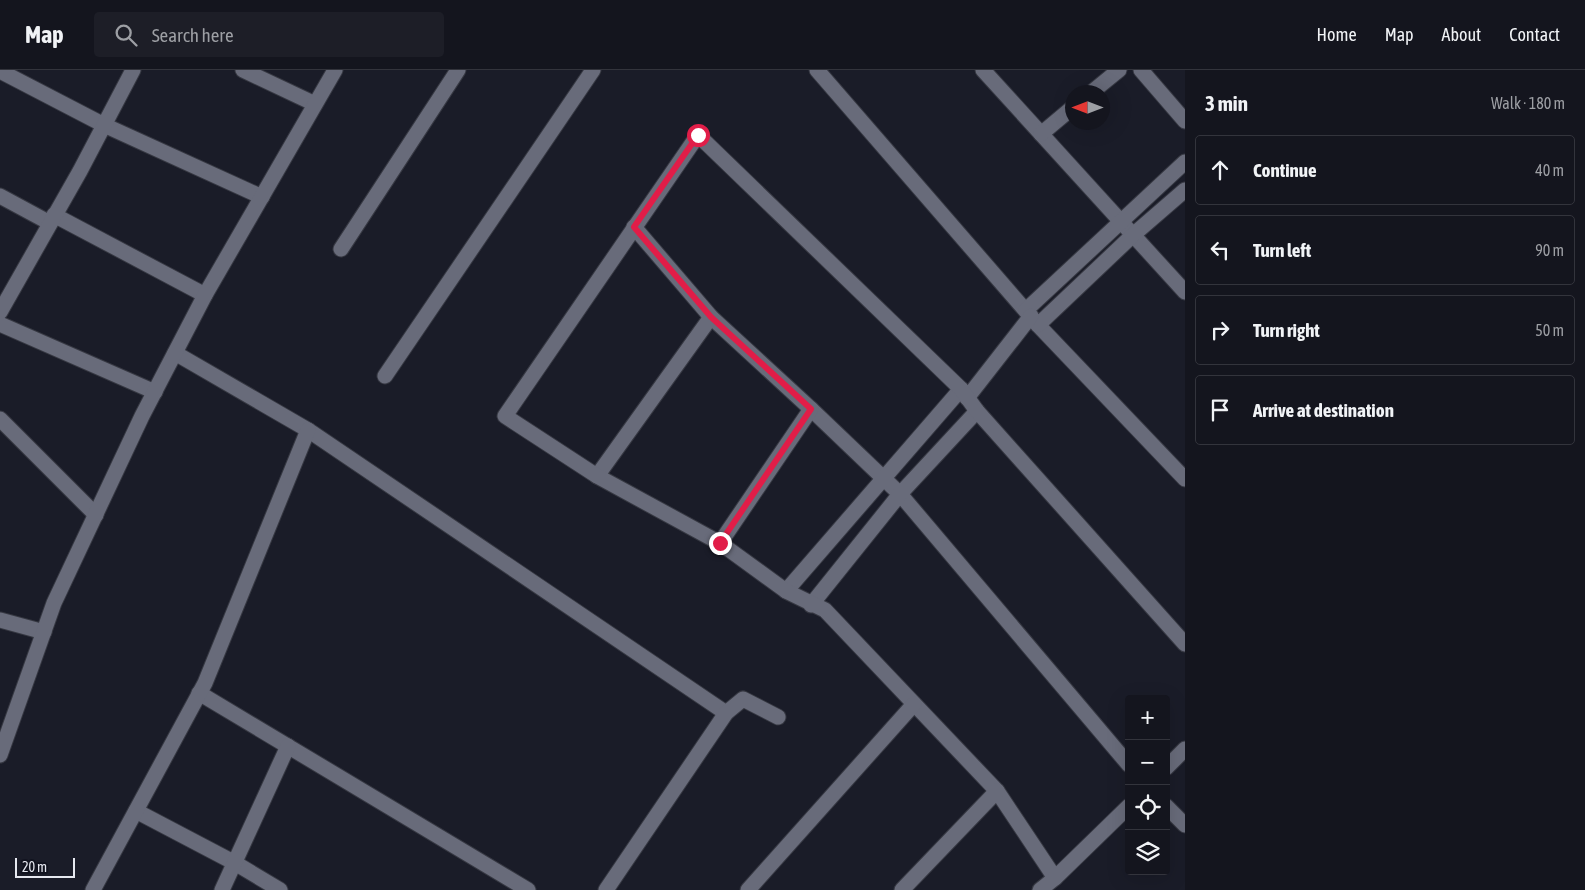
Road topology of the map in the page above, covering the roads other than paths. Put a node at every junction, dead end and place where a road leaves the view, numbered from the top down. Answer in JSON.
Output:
{"nodes":[{"id":1,"x":133,"y":70,"type":"edge"},
{"id":2,"x":243,"y":70,"type":"edge"},
{"id":3,"x":335,"y":70,"type":"edge"},
{"id":4,"x":458,"y":70,"type":"edge"},
{"id":5,"x":593,"y":70,"type":"edge"},
{"id":6,"x":817,"y":70,"type":"edge"},
{"id":7,"x":983,"y":70,"type":"edge"},
{"id":8,"x":1119,"y":70,"type":"edge"},
{"id":9,"x":1141,"y":70,"type":"edge"},
{"id":10,"x":0,"y":71,"type":"edge"},
{"id":11,"x":1101,"y":85,"type":"edge"},
{"id":12,"x":315,"y":104,"type":"junction"},
{"id":13,"x":1065,"y":114,"type":"edge"},
{"id":14,"x":1185,"y":121,"type":"edge"},
{"id":15,"x":104,"y":125,"type":"junction"},
{"id":16,"x":1041,"y":134,"type":"junction"},
{"id":17,"x":1185,"y":162,"type":"edge"},
{"id":18,"x":1185,"y":190,"type":"edge"},
{"id":19,"x":0,"y":196,"type":"edge"},
{"id":20,"x":262,"y":197,"type":"junction"},
{"id":21,"x":52,"y":219,"type":"junction"},
{"id":22,"x":1121,"y":222,"type":"junction"},
{"id":23,"x":634,"y":227,"type":"junction"},
{"id":24,"x":1133,"y":235,"type":"junction"},
{"id":25,"x":341,"y":249,"type":"dead end"},
{"id":26,"x":1185,"y":292,"type":"edge"},
{"id":27,"x":205,"y":295,"type":"junction"},
{"id":28,"x":0,"y":312,"type":"edge"},
{"id":29,"x":711,"y":317,"type":"junction"},
{"id":30,"x":1031,"y":317,"type":"junction"},
{"id":31,"x":0,"y":324,"type":"edge"},
{"id":32,"x":175,"y":353,"type":"junction"},
{"id":33,"x":385,"y":376,"type":"dead end"},
{"id":34,"x":155,"y":392,"type":"junction"},
{"id":35,"x":964,"y":394,"type":"junction"},
{"id":36,"x":811,"y":409,"type":"junction"},
{"id":37,"x":977,"y":411,"type":"junction"},
{"id":38,"x":0,"y":420,"type":"edge"},
{"id":39,"x":308,"y":430,"type":"junction"},
{"id":40,"x":596,"y":476,"type":"junction"},
{"id":41,"x":883,"y":479,"type":"junction"},
{"id":42,"x":1185,"y":479,"type":"edge"},
{"id":43,"x":900,"y":494,"type":"junction"},
{"id":44,"x":96,"y":515,"type":"junction"},
{"id":45,"x":720,"y":543,"type":"junction"},
{"id":46,"x":786,"y":591,"type":"junction"},
{"id":47,"x":811,"y":605,"type":"junction"},
{"id":48,"x":0,"y":620,"type":"edge"},
{"id":49,"x":44,"y":632,"type":"junction"},
{"id":50,"x":1185,"y":644,"type":"edge"},
{"id":51,"x":199,"y":693,"type":"junction"},
{"id":52,"x":914,"y":704,"type":"junction"},
{"id":53,"x":726,"y":713,"type":"junction"},
{"id":54,"x":778,"y":717,"type":"dead end"},
{"id":55,"x":288,"y":746,"type":"junction"},
{"id":56,"x":1185,"y":749,"type":"edge"},
{"id":57,"x":0,"y":755,"type":"edge"},
{"id":58,"x":1125,"y":760,"type":"edge"},
{"id":59,"x":1170,"y":764,"type":"edge"},
{"id":60,"x":997,"y":791,"type":"junction"},
{"id":61,"x":1125,"y":810,"type":"edge"},
{"id":62,"x":1170,"y":810,"type":"edge"},
{"id":63,"x":136,"y":811,"type":"junction"},
{"id":64,"x":1185,"y":825,"type":"edge"},
{"id":65,"x":235,"y":863,"type":"junction"},
{"id":66,"x":1055,"y":878,"type":"junction"},
{"id":67,"x":93,"y":890,"type":"edge"},
{"id":68,"x":222,"y":890,"type":"edge"},
{"id":69,"x":280,"y":890,"type":"edge"},
{"id":70,"x":528,"y":890,"type":"edge"},
{"id":71,"x":606,"y":890,"type":"edge"},
{"id":72,"x":748,"y":890,"type":"edge"},
{"id":73,"x":902,"y":890,"type":"edge"},
{"id":74,"x":1040,"y":890,"type":"edge"}],
"edges":[{"from":1,"to":15,"type":"street"},
{"from":2,"to":12,"type":"street"},
{"from":3,"to":12,"type":"street"},
{"from":4,"to":25,"type":"street"},
{"from":5,"to":33,"type":"street"},
{"from":6,"to":30,"type":"street"},
{"from":7,"to":16,"type":"street"},
{"from":8,"to":11,"type":"street"},
{"from":9,"to":14,"type":"street"},
{"from":10,"to":15,"type":"street"},
{"from":12,"to":20,"type":"street"},
{"from":13,"to":16,"type":"street"},
{"from":15,"to":20,"type":"street"},
{"from":15,"to":21,"type":"street"},
{"from":16,"to":22,"type":"street"},
{"from":17,"to":22,"type":"street"},
{"from":18,"to":24,"type":"street"},
{"from":19,"to":21,"type":"street"},
{"from":20,"to":27,"type":"street"},
{"from":21,"to":27,"type":"street"},
{"from":21,"to":28,"type":"street"},
{"from":22,"to":24,"type":"street"},
{"from":22,"to":30,"type":"street"},
{"from":23,"to":29,"type":"street"},
{"from":23,"to":35,"type":"street"},
{"from":23,"to":40,"type":"street"},
{"from":24,"to":26,"type":"street"},
{"from":24,"to":30,"type":"street"},
{"from":27,"to":32,"type":"street"},
{"from":29,"to":36,"type":"street"},
{"from":29,"to":40,"type":"street"},
{"from":30,"to":35,"type":"street"},
{"from":30,"to":42,"type":"street"},
{"from":31,"to":34,"type":"street"},
{"from":32,"to":34,"type":"street"},
{"from":32,"to":39,"type":"street"},
{"from":34,"to":44,"type":"street"},
{"from":35,"to":37,"type":"street"},
{"from":35,"to":41,"type":"street"},
{"from":36,"to":41,"type":"street"},
{"from":36,"to":45,"type":"street"},
{"from":37,"to":43,"type":"street"},
{"from":37,"to":50,"type":"street"},
{"from":38,"to":44,"type":"street"},
{"from":39,"to":51,"type":"street"},
{"from":39,"to":53,"type":"street"},
{"from":40,"to":45,"type":"street"},
{"from":41,"to":43,"type":"street"},
{"from":41,"to":46,"type":"street"},
{"from":43,"to":47,"type":"street"},
{"from":43,"to":58,"type":"street"},
{"from":44,"to":49,"type":"street"},
{"from":45,"to":46,"type":"street"},
{"from":46,"to":47,"type":"street"},
{"from":47,"to":52,"type":"street"},
{"from":48,"to":49,"type":"street"},
{"from":49,"to":57,"type":"street"},
{"from":51,"to":55,"type":"street"},
{"from":51,"to":63,"type":"street"},
{"from":52,"to":60,"type":"street"},
{"from":52,"to":72,"type":"street"},
{"from":53,"to":54,"type":"street"},
{"from":53,"to":71,"type":"street"},
{"from":55,"to":65,"type":"street"},
{"from":55,"to":70,"type":"street"},
{"from":56,"to":59,"type":"street"},
{"from":60,"to":66,"type":"street"},
{"from":60,"to":73,"type":"street"},
{"from":61,"to":66,"type":"street"},
{"from":62,"to":64,"type":"street"},
{"from":63,"to":65,"type":"street"},
{"from":63,"to":67,"type":"street"},
{"from":65,"to":68,"type":"street"},
{"from":65,"to":69,"type":"street"},
{"from":66,"to":74,"type":"street"}]}
